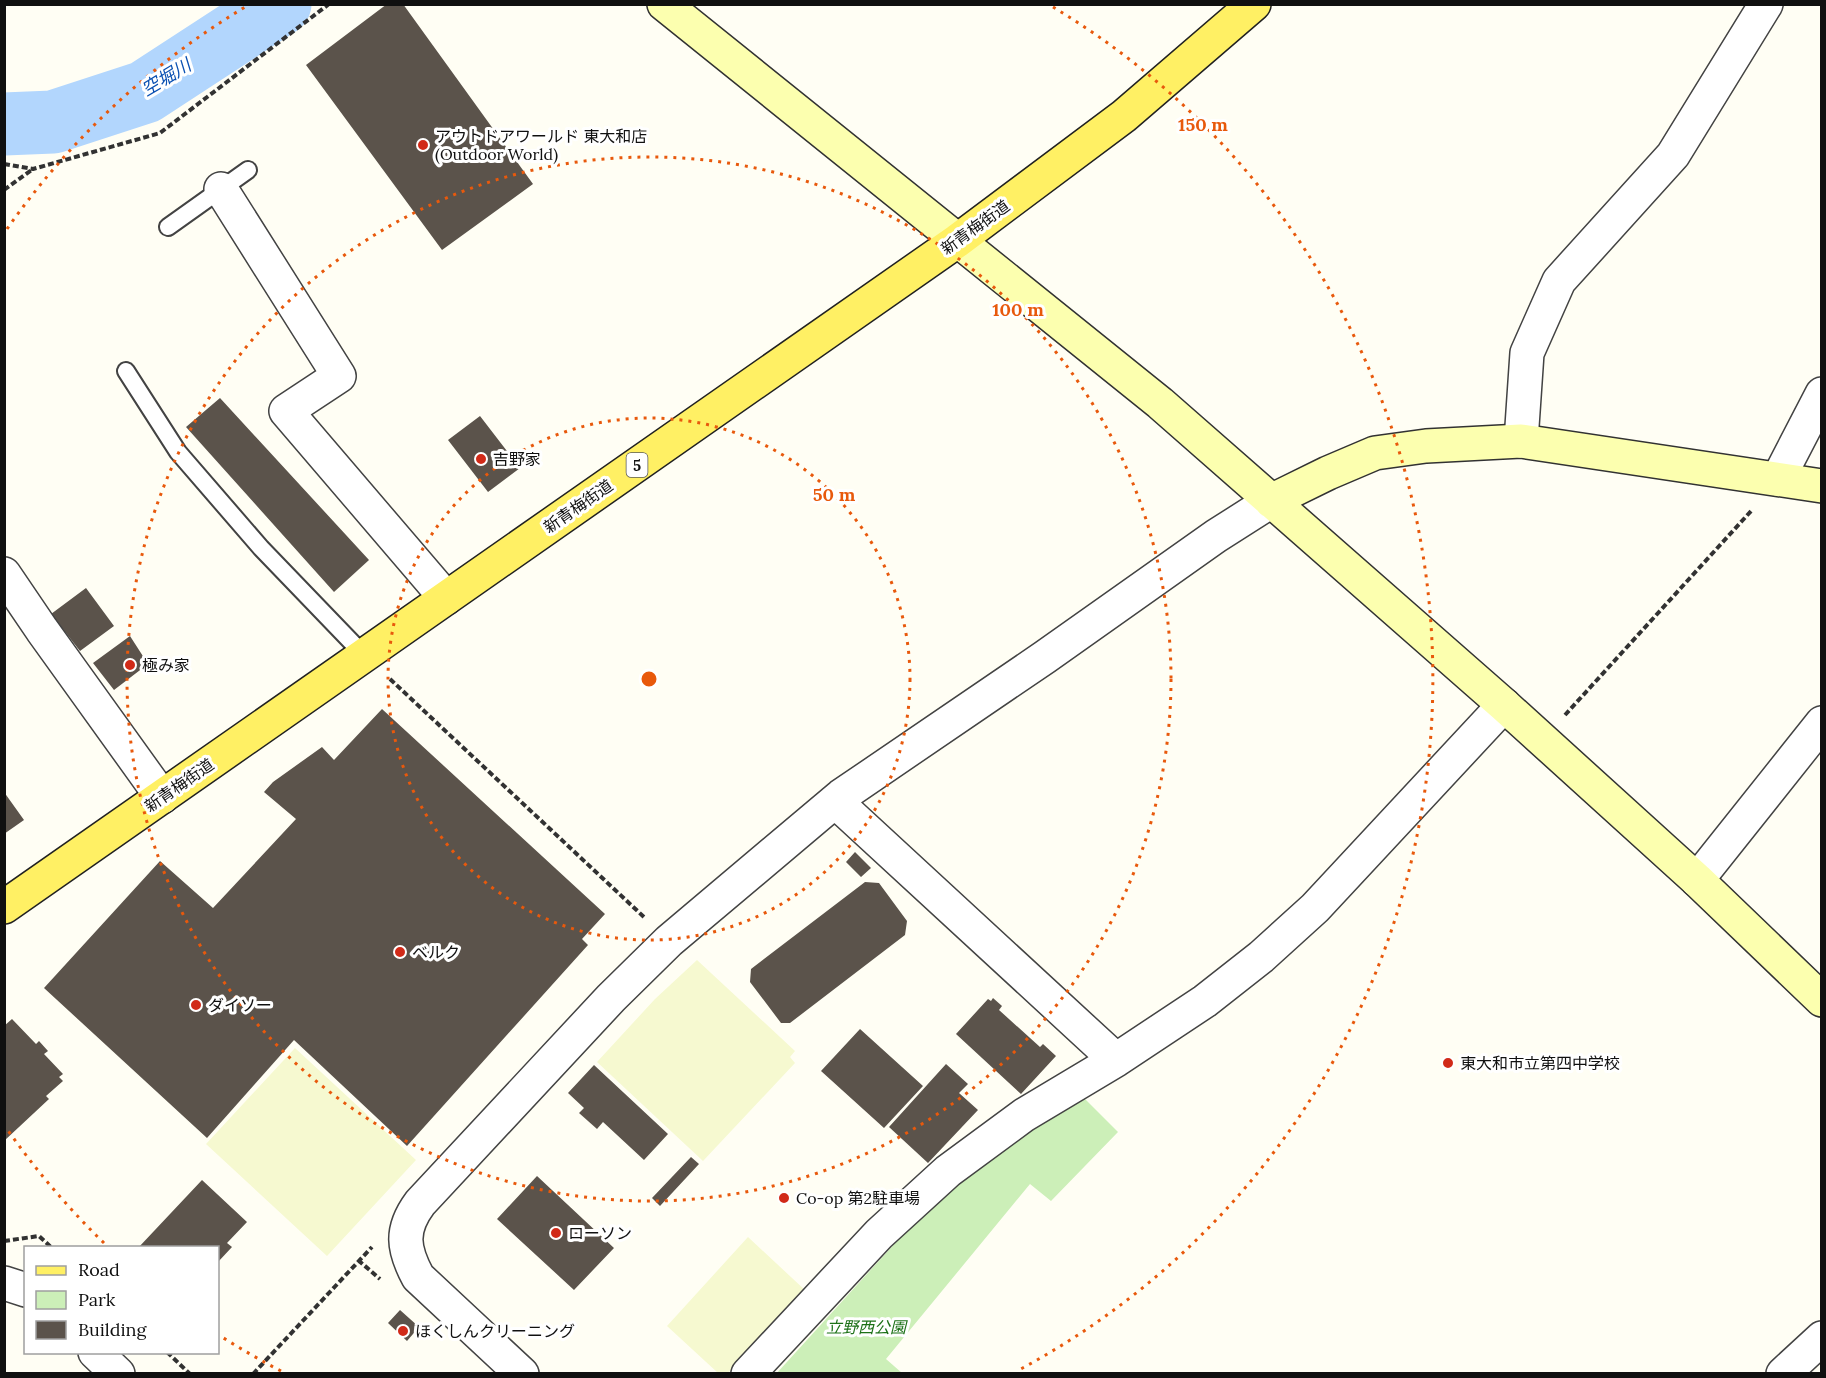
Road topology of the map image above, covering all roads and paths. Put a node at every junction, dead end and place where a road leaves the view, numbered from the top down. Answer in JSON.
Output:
{"nodes":[{"id":1,"x":329,"y":4,"type":"edge"},
{"id":2,"x":664,"y":4,"type":"edge"},
{"id":3,"x":1254,"y":4,"type":"edge"},
{"id":4,"x":1766,"y":4,"type":"edge"},
{"id":5,"x":4,"y":164,"type":"edge"},
{"id":6,"x":33,"y":169,"type":"junction"},
{"id":7,"x":248,"y":170,"type":"dead end"},
{"id":8,"x":221,"y":189,"type":"junction"},
{"id":9,"x":4,"y":190,"type":"edge"},
{"id":10,"x":168,"y":227,"type":"dead end"},
{"id":11,"x":957,"y":241,"type":"junction"},
{"id":12,"x":126,"y":371,"type":"dead end"},
{"id":13,"x":1821,"y":394,"type":"edge"},
{"id":14,"x":1521,"y":441,"type":"junction"},
{"id":15,"x":1778,"y":479,"type":"junction"},
{"id":16,"x":1821,"y":486,"type":"edge"},
{"id":17,"x":1271,"y":501,"type":"junction"},
{"id":18,"x":4,"y":574,"type":"edge"},
{"id":19,"x":446,"y":598,"type":"junction"},
{"id":20,"x":364,"y":655,"type":"junction"},
{"id":21,"x":1504,"y":705,"type":"junction"},
{"id":22,"x":1821,"y":723,"type":"edge"},
{"id":23,"x":1542,"y":740,"type":"junction"},
{"id":24,"x":162,"y":797,"type":"junction"},
{"id":25,"x":835,"y":801,"type":"junction"},
{"id":26,"x":1697,"y":880,"type":"junction"},
{"id":27,"x":4,"y":907,"type":"edge"},
{"id":28,"x":669,"y":941,"type":"junction"},
{"id":29,"x":1821,"y":1000,"type":"edge"},
{"id":30,"x":1116,"y":1060,"type":"junction"},
{"id":31,"x":4,"y":1241,"type":"edge"},
{"id":32,"x":376,"y":1244,"type":"dead end"},
{"id":33,"x":50,"y":1246,"type":"edge"},
{"id":34,"x":4,"y":1283,"type":"edge"},
{"id":35,"x":24,"y":1289,"type":"edge"},
{"id":36,"x":1821,"y":1338,"type":"edge"},
{"id":37,"x":168,"y":1354,"type":"edge"},
{"id":38,"x":190,"y":1374,"type":"edge"},
{"id":39,"x":253,"y":1374,"type":"edge"},
{"id":40,"x":522,"y":1374,"type":"edge"},
{"id":41,"x":748,"y":1374,"type":"edge"},
{"id":42,"x":1783,"y":1374,"type":"edge"}],
"edges":[{"from":1,"to":6,"type":"path"},
{"from":2,"to":11,"type":"street"},
{"from":3,"to":11,"type":"main road","name":"新青梅街道","number":"5"},
{"from":4,"to":14,"type":"street"},
{"from":5,"to":6,"type":"path"},
{"from":6,"to":9,"type":"path"},
{"from":7,"to":8,"type":"lane"},
{"from":8,"to":10,"type":"lane"},
{"from":8,"to":19,"type":"street"},
{"from":11,"to":17,"type":"street"},
{"from":11,"to":19,"type":"main road","name":"新青梅街道","number":"5"},
{"from":12,"to":20,"type":"lane"},
{"from":13,"to":15,"type":"street"},
{"from":14,"to":15,"type":"street"},
{"from":14,"to":17,"type":"street"},
{"from":15,"to":16,"type":"street"},
{"from":15,"to":23,"type":"path"},
{"from":17,"to":21,"type":"street"},
{"from":17,"to":25,"type":"street"},
{"from":18,"to":24,"type":"street"},
{"from":19,"to":20,"type":"main road","name":"新青梅街道","number":"5"},
{"from":20,"to":24,"type":"main road","name":"新青梅街道","number":"5"},
{"from":20,"to":28,"type":"path"},
{"from":21,"to":23,"type":"street"},
{"from":21,"to":30,"type":"street"},
{"from":22,"to":26,"type":"street"},
{"from":23,"to":26,"type":"street"},
{"from":24,"to":27,"type":"main road","name":"新青梅街道","number":"5"},
{"from":25,"to":28,"type":"street"},
{"from":25,"to":30,"type":"street"},
{"from":26,"to":29,"type":"street"},
{"from":28,"to":40,"type":"street"},
{"from":30,"to":41,"type":"street"},
{"from":31,"to":33,"type":"path"},
{"from":32,"to":39,"type":"path"},
{"from":34,"to":35,"type":"street"},
{"from":36,"to":42,"type":"street"},
{"from":37,"to":38,"type":"path"}]}
